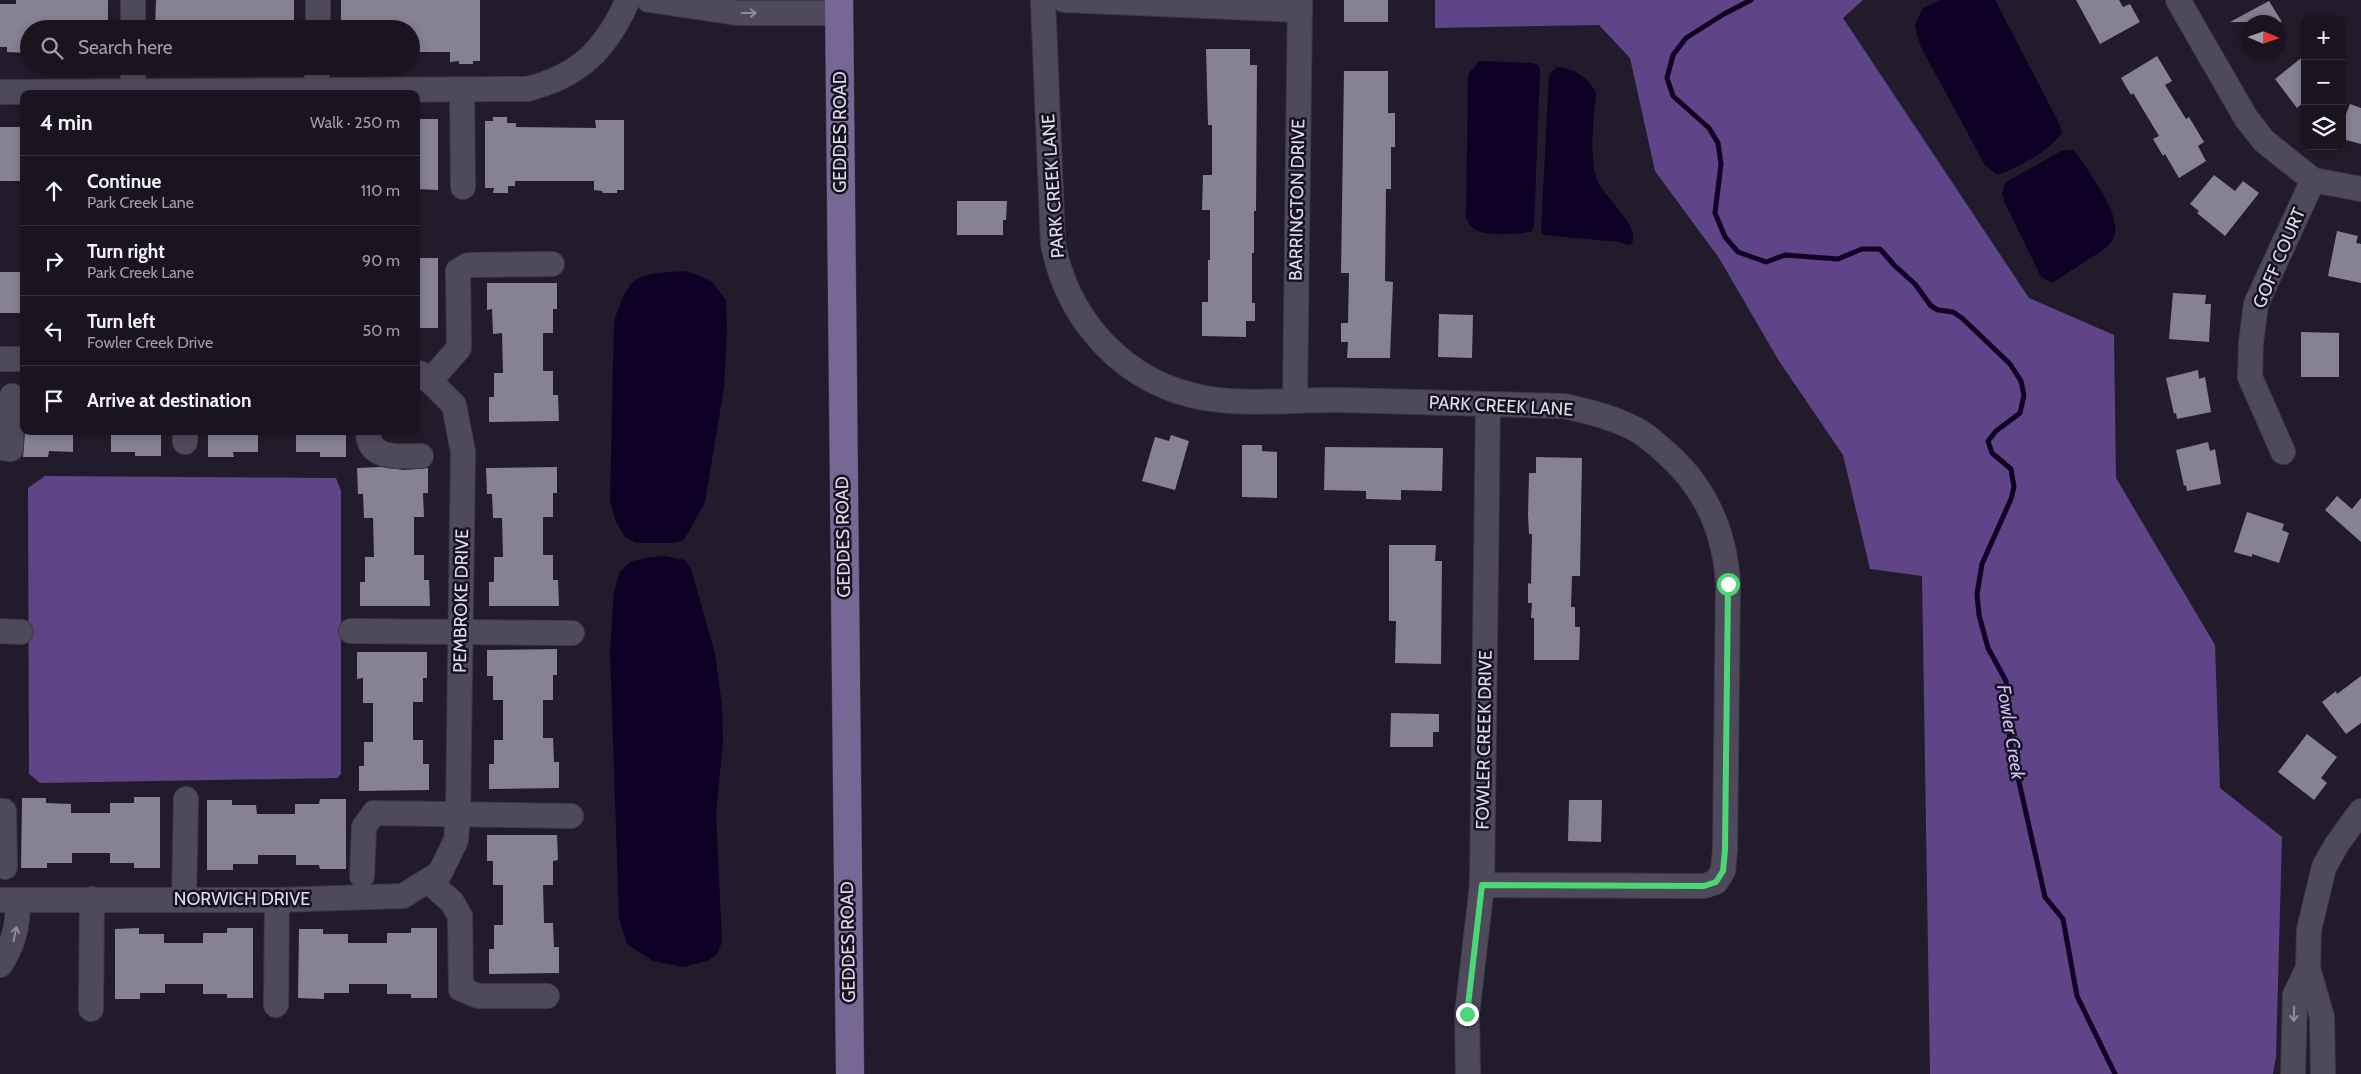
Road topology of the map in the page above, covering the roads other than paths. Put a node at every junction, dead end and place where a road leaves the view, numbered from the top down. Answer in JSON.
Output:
{"nodes":[{"id":1,"x":133,"y":0,"type":"edge"},
{"id":2,"x":318,"y":0,"type":"edge"},
{"id":3,"x":628,"y":0,"type":"edge"},
{"id":4,"x":649,"y":0,"type":"edge"},
{"id":5,"x":1043,"y":0,"type":"edge"},
{"id":6,"x":1064,"y":0,"type":"edge"},
{"id":7,"x":2178,"y":0,"type":"edge"},
{"id":8,"x":719,"y":5,"type":"edge"},
{"id":9,"x":1300,"y":5,"type":"edge"},
{"id":10,"x":839,"y":7,"type":"edge"},
{"id":11,"x":133,"y":20,"type":"edge"},
{"id":12,"x":318,"y":20,"type":"edge"},
{"id":13,"x":133,"y":75,"type":"edge"},
{"id":14,"x":318,"y":75,"type":"edge"},
{"id":15,"x":133,"y":90,"type":"edge"},
{"id":16,"x":317,"y":90,"type":"edge"},
{"id":17,"x":420,"y":91,"type":"edge"},
{"id":18,"x":462,"y":91,"type":"junction"},
{"id":19,"x":0,"y":92,"type":"edge"},
{"id":20,"x":20,"y":92,"type":"edge"},
{"id":21,"x":2313,"y":180,"type":"junction"},
{"id":22,"x":463,"y":187,"type":"dead end"},
{"id":23,"x":2361,"y":189,"type":"edge"},
{"id":24,"x":552,"y":264,"type":"dead end"},
{"id":25,"x":0,"y":359,"type":"edge"},
{"id":26,"x":20,"y":359,"type":"edge"},
{"id":27,"x":423,"y":376,"type":"edge"},
{"id":28,"x":12,"y":396,"type":"dead end"},
{"id":29,"x":1295,"y":400,"type":"junction"},
{"id":30,"x":1488,"y":404,"type":"junction"},
{"id":31,"x":369,"y":435,"type":"edge"},
{"id":32,"x":0,"y":448,"type":"edge"},
{"id":33,"x":2283,"y":452,"type":"dead end"},
{"id":34,"x":421,"y":456,"type":"dead end"},
{"id":35,"x":352,"y":631,"type":"dead end"},
{"id":36,"x":460,"y":632,"type":"junction"},
{"id":37,"x":572,"y":633,"type":"dead end"},
{"id":38,"x":186,"y":799,"type":"dead end"},
{"id":39,"x":0,"y":811,"type":"edge"},
{"id":40,"x":2361,"y":811,"type":"edge"},
{"id":41,"x":458,"y":815,"type":"junction"},
{"id":42,"x":571,"y":816,"type":"dead end"},
{"id":43,"x":456,"y":840,"type":"joint"},
{"id":44,"x":5,"y":868,"type":"dead end"},
{"id":45,"x":362,"y":876,"type":"dead end"},
{"id":46,"x":428,"y":881,"type":"junction"},
{"id":47,"x":1482,"y":885,"type":"junction"},
{"id":48,"x":92,"y":899,"type":"junction"},
{"id":49,"x":184,"y":899,"type":"junction"},
{"id":50,"x":9,"y":900,"type":"edge"},
{"id":51,"x":277,"y":900,"type":"junction"},
{"id":52,"x":0,"y":965,"type":"edge"},
{"id":53,"x":2308,"y":968,"type":"junction"},
{"id":54,"x":548,"y":996,"type":"dead end"},
{"id":55,"x":276,"y":1005,"type":"dead end"},
{"id":56,"x":91,"y":1009,"type":"dead end"},
{"id":57,"x":850,"y":1074,"type":"edge"},
{"id":58,"x":1468,"y":1074,"type":"edge"},
{"id":59,"x":2293,"y":1074,"type":"edge"},
{"id":60,"x":2323,"y":1074,"type":"edge"}],
"edges":[{"from":1,"to":11,"type":"street"},
{"from":2,"to":12,"type":"street"},
{"from":3,"to":18,"type":"street"},
{"from":4,"to":8,"type":"street"},
{"from":5,"to":29,"type":"street","name":"PARK CREEK LANE"},
{"from":6,"to":9,"type":"street"},
{"from":7,"to":21,"type":"street"},
{"from":8,"to":10,"type":"street","one_way":true},
{"from":9,"to":29,"type":"street","name":"BARRINGTON DRIVE"},
{"from":10,"to":57,"type":"main road","name":"GEDDES ROAD"},
{"from":13,"to":15,"type":"street"},
{"from":14,"to":16,"type":"street"},
{"from":17,"to":18,"type":"street"},
{"from":18,"to":22,"type":"street"},
{"from":19,"to":20,"type":"street"},
{"from":21,"to":23,"type":"street"},
{"from":21,"to":33,"type":"street","name":"GOFF COURT"},
{"from":24,"to":27,"type":"street"},
{"from":25,"to":26,"type":"street"},
{"from":27,"to":36,"type":"street","name":"PEMBROKE DRIVE"},
{"from":28,"to":32,"type":"street"},
{"from":29,"to":30,"type":"street","name":"PARK CREEK LANE"},
{"from":30,"to":47,"type":"street","name":"FOWLER CREEK DRIVE"},
{"from":30,"to":47,"type":"street","name":"PARK CREEK LANE"},
{"from":31,"to":34,"type":"street"},
{"from":35,"to":36,"type":"street"},
{"from":36,"to":37,"type":"street"},
{"from":36,"to":41,"type":"street","name":"PEMBROKE DRIVE"},
{"from":38,"to":49,"type":"street"},
{"from":39,"to":44,"type":"street"},
{"from":40,"to":53,"type":"street"},
{"from":41,"to":42,"type":"street"},
{"from":41,"to":43,"type":"street","name":"PEMBROKE DRIVE"},
{"from":41,"to":45,"type":"street"},
{"from":43,"to":46,"type":"street","name":"NORWICH DRIVE"},
{"from":46,"to":51,"type":"street","name":"NORWICH DRIVE"},
{"from":46,"to":54,"type":"street"},
{"from":47,"to":58,"type":"street","name":"FOWLER CREEK DRIVE"},
{"from":48,"to":49,"type":"street","name":"NORWICH DRIVE"},
{"from":48,"to":50,"type":"street","name":"NORWICH DRIVE"},
{"from":48,"to":56,"type":"street"},
{"from":49,"to":51,"type":"street","name":"NORWICH DRIVE"},
{"from":52,"to":50,"type":"street","one_way":true},
{"from":51,"to":55,"type":"street"},
{"from":53,"to":59,"type":"street","one_way":true},
{"from":53,"to":60,"type":"street"}]}
